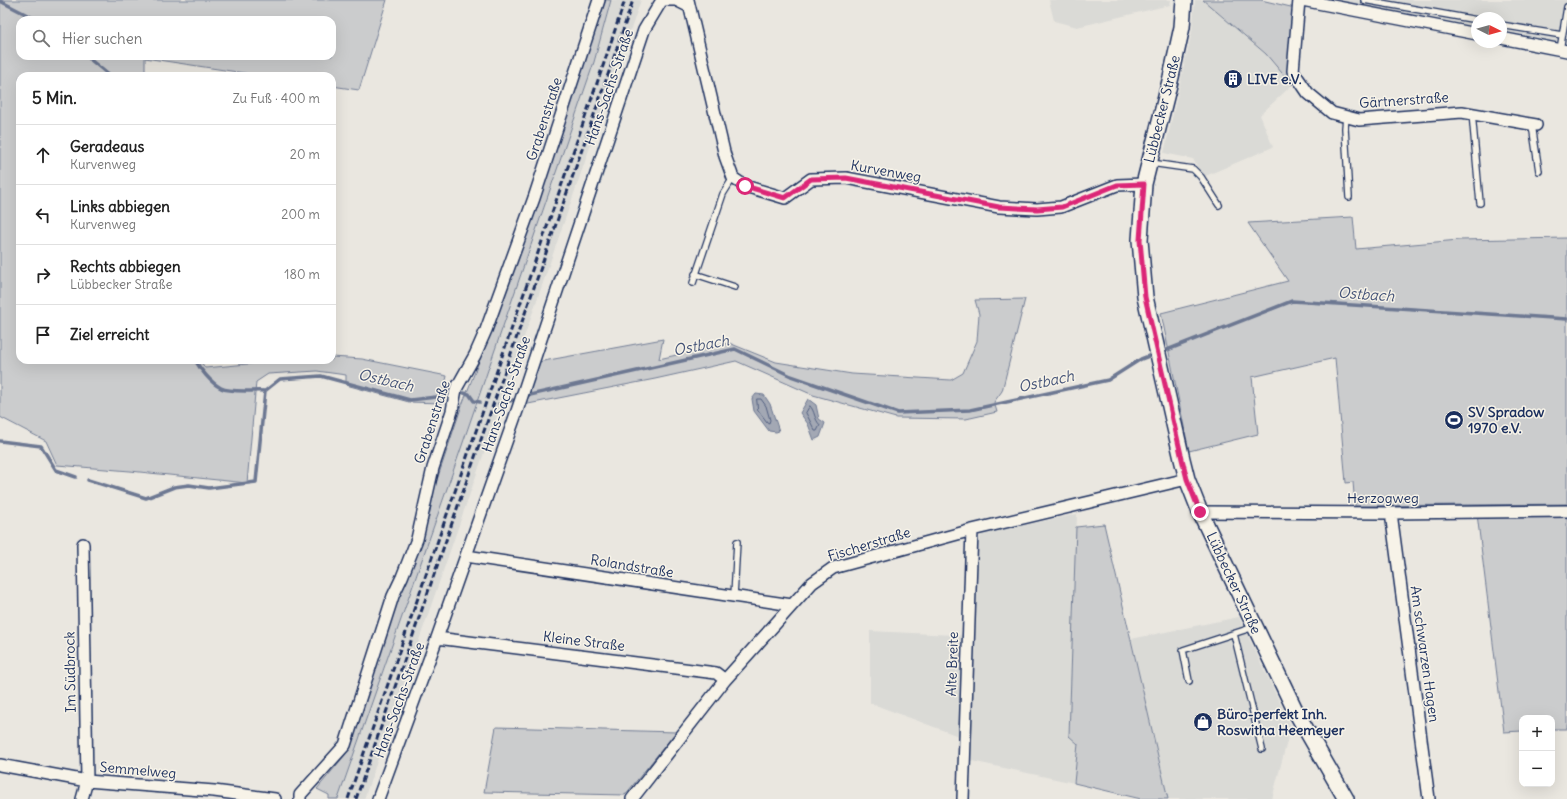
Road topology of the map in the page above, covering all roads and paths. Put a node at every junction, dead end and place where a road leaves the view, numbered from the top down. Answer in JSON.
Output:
{"nodes":[{"id":1,"x":599,"y":0,"type":"edge"},
{"id":2,"x":662,"y":0,"type":"edge"},
{"id":3,"x":1184,"y":0,"type":"edge"},
{"id":4,"x":1299,"y":0,"type":"edge"},
{"id":5,"x":1302,"y":0,"type":"edge"},
{"id":6,"x":1364,"y":0,"type":"edge"},
{"id":7,"x":688,"y":3,"type":"edge"},
{"id":8,"x":1567,"y":7,"type":"edge"},
{"id":9,"x":1471,"y":19,"type":"edge"},
{"id":10,"x":1507,"y":25,"type":"edge"},
{"id":11,"x":1471,"y":33,"type":"edge"},
{"id":12,"x":1562,"y":36,"type":"junction"},
{"id":13,"x":1507,"y":39,"type":"edge"},
{"id":14,"x":1563,"y":51,"type":"edge"},
{"id":15,"x":1472,"y":114,"type":"junction"},
{"id":16,"x":1346,"y":117,"type":"junction"},
{"id":17,"x":1534,"y":125,"type":"joint"},
{"id":18,"x":1149,"y":162,"type":"junction"},
{"id":19,"x":1539,"y":171,"type":"dead end"},
{"id":20,"x":733,"y":178,"type":"junction"},
{"id":21,"x":1144,"y":184,"type":"junction"},
{"id":22,"x":1349,"y":197,"type":"dead end"},
{"id":23,"x":1480,"y":204,"type":"dead end"},
{"id":24,"x":1219,"y":205,"type":"dead end"},
{"id":25,"x":696,"y":274,"type":"junction"},
{"id":26,"x":693,"y":283,"type":"dead end"},
{"id":27,"x":735,"y":287,"type":"dead end"},
{"id":28,"x":1187,"y":479,"type":"junction"},
{"id":29,"x":1567,"y":511,"type":"edge"},
{"id":30,"x":1200,"y":512,"type":"junction"},
{"id":31,"x":1391,"y":513,"type":"junction"},
{"id":32,"x":972,"y":530,"type":"junction"},
{"id":33,"x":737,"y":542,"type":"dead end"},
{"id":34,"x":83,"y":544,"type":"dead end"},
{"id":35,"x":466,"y":556,"type":"junction"},
{"id":36,"x":734,"y":596,"type":"junction"},
{"id":37,"x":792,"y":605,"type":"junction"},
{"id":38,"x":1254,"y":627,"type":"junction"},
{"id":39,"x":1234,"y":634,"type":"junction"},
{"id":40,"x":437,"y":638,"type":"junction"},
{"id":41,"x":725,"y":680,"type":"junction"},
{"id":42,"x":1189,"y":681,"type":"dead end"},
{"id":43,"x":1262,"y":749,"type":"dead end"},
{"id":44,"x":0,"y":765,"type":"edge"},
{"id":45,"x":87,"y":781,"type":"junction"},
{"id":46,"x":82,"y":799,"type":"edge"},
{"id":47,"x":275,"y":799,"type":"edge"},
{"id":48,"x":300,"y":799,"type":"edge"},
{"id":49,"x":378,"y":799,"type":"edge"},
{"id":50,"x":632,"y":799,"type":"edge"},
{"id":51,"x":963,"y":799,"type":"edge"},
{"id":52,"x":1346,"y":799,"type":"edge"},
{"id":53,"x":1430,"y":799,"type":"edge"}],
"edges":[{"from":1,"to":48,"type":"street","name":"Grabenstraße"},
{"from":2,"to":7,"type":"street"},
{"from":2,"to":35,"type":"street","name":"Hans-Sachs-Straße"},
{"from":3,"to":18,"type":"main road","name":"Lübbecker Straße"},
{"from":4,"to":16,"type":"street","name":"Gärtnerstraße"},
{"from":5,"to":11,"type":"street"},
{"from":6,"to":9,"type":"lane"},
{"from":7,"to":20,"type":"street"},
{"from":8,"to":12,"type":"lane"},
{"from":10,"to":12,"type":"lane"},
{"from":12,"to":14,"type":"lane"},
{"from":13,"to":14,"type":"street"},
{"from":15,"to":16,"type":"street","name":"Gärtnerstraße"},
{"from":15,"to":17,"type":"street","name":"Gärtnerstraße"},
{"from":15,"to":23,"type":"lane"},
{"from":16,"to":22,"type":"lane"},
{"from":17,"to":19,"type":"lane"},
{"from":18,"to":21,"type":"main road","name":"Lübbecker Straße"},
{"from":18,"to":24,"type":"lane"},
{"from":20,"to":21,"type":"street","name":"Kurvenweg"},
{"from":20,"to":25,"type":"lane"},
{"from":21,"to":28,"type":"main road","name":"Lübbecker Straße"},
{"from":25,"to":26,"type":"lane"},
{"from":25,"to":27,"type":"lane"},
{"from":28,"to":30,"type":"main road","name":"Lübbecker Straße"},
{"from":28,"to":32,"type":"street","name":"Fischerstraße"},
{"from":29,"to":31,"type":"street","name":"Herzogweg"},
{"from":30,"to":31,"type":"street","name":"Herzogweg"},
{"from":30,"to":38,"type":"main road","name":"Lübbecker Straße"},
{"from":31,"to":53,"type":"street","name":"Am schwarzen Hagen"},
{"from":32,"to":37,"type":"street","name":"Fischerstraße"},
{"from":32,"to":51,"type":"street","name":"Alte Breite"},
{"from":33,"to":36,"type":"lane"},
{"from":34,"to":45,"type":"street","name":"Im Südbrock"},
{"from":35,"to":36,"type":"street","name":"Rolandstraße"},
{"from":35,"to":40,"type":"street","name":"Hans-Sachs-Straße"},
{"from":36,"to":37,"type":"street","name":"Rolandstraße"},
{"from":37,"to":41,"type":"street","name":"Fischerstraße"},
{"from":38,"to":39,"type":"lane"},
{"from":38,"to":52,"type":"main road","name":"Lübbecker Straße"},
{"from":39,"to":42,"type":"lane"},
{"from":39,"to":43,"type":"lane"},
{"from":40,"to":41,"type":"street","name":"Kleine Straße"},
{"from":40,"to":49,"type":"street","name":"Hans-Sachs-Straße"},
{"from":41,"to":50,"type":"street","name":"Fischerstraße"},
{"from":44,"to":45,"type":"street","name":"Semmelweg"},
{"from":45,"to":46,"type":"street","name":"Im Südbrock"},
{"from":45,"to":47,"type":"street","name":"Semmelweg"}]}
